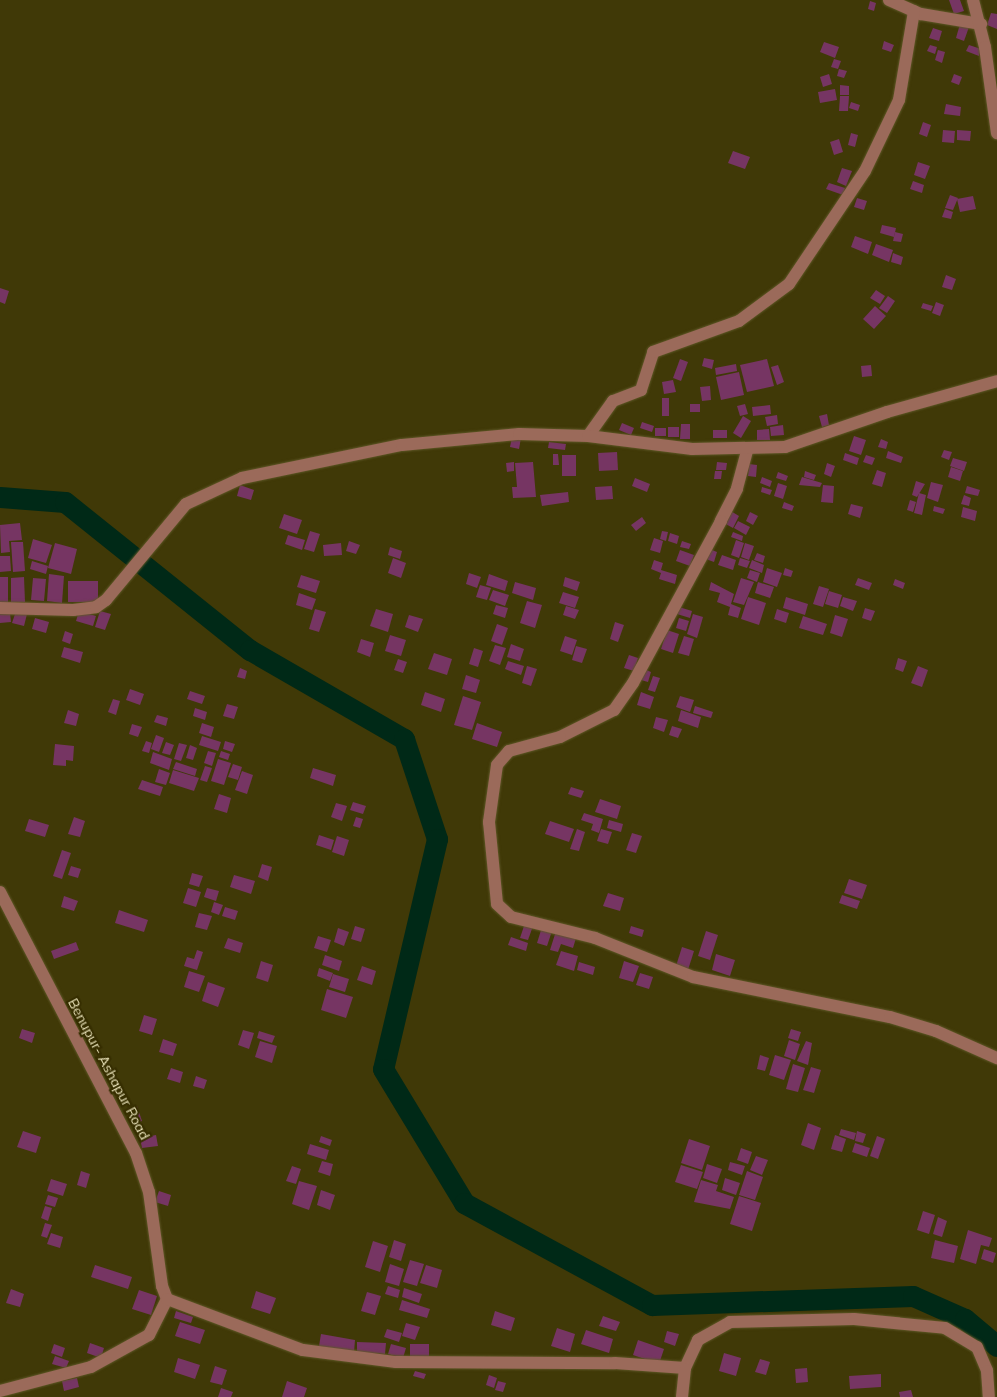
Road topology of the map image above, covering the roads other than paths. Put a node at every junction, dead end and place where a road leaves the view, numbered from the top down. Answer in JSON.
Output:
{"nodes":[{"id":1,"x":889,"y":0,"type":"edge"},
{"id":2,"x":973,"y":0,"type":"edge"},
{"id":3,"x":914,"y":11,"type":"junction"},
{"id":4,"x":981,"y":24,"type":"junction"},
{"id":5,"x":997,"y":133,"type":"edge"},
{"id":6,"x":997,"y":381,"type":"edge"},
{"id":7,"x":588,"y":436,"type":"junction"},
{"id":8,"x":747,"y":451,"type":"junction"},
{"id":9,"x":0,"y":608,"type":"edge"},
{"id":10,"x":0,"y":892,"type":"edge"},
{"id":11,"x":997,"y":1058,"type":"edge"},
{"id":12,"x":167,"y":1299,"type":"junction"},
{"id":13,"x":685,"y":1368,"type":"junction"},
{"id":14,"x":0,"y":1392,"type":"edge"},
{"id":15,"x":682,"y":1397,"type":"edge"},
{"id":16,"x":989,"y":1397,"type":"edge"}],
"edges":[{"from":1,"to":3,"type":"street"},
{"from":2,"to":4,"type":"street"},
{"from":3,"to":4,"type":"street"},
{"from":3,"to":7,"type":"street"},
{"from":4,"to":5,"type":"street"},
{"from":6,"to":8,"type":"street"},
{"from":7,"to":8,"type":"street"},
{"from":7,"to":9,"type":"street"},
{"from":8,"to":11,"type":"street"},
{"from":10,"to":12,"type":"street","name":"Benupur- Ashapur Road"},
{"from":12,"to":13,"type":"street"},
{"from":12,"to":14,"type":"street"},
{"from":13,"to":15,"type":"street"},
{"from":13,"to":16,"type":"street"}]}
